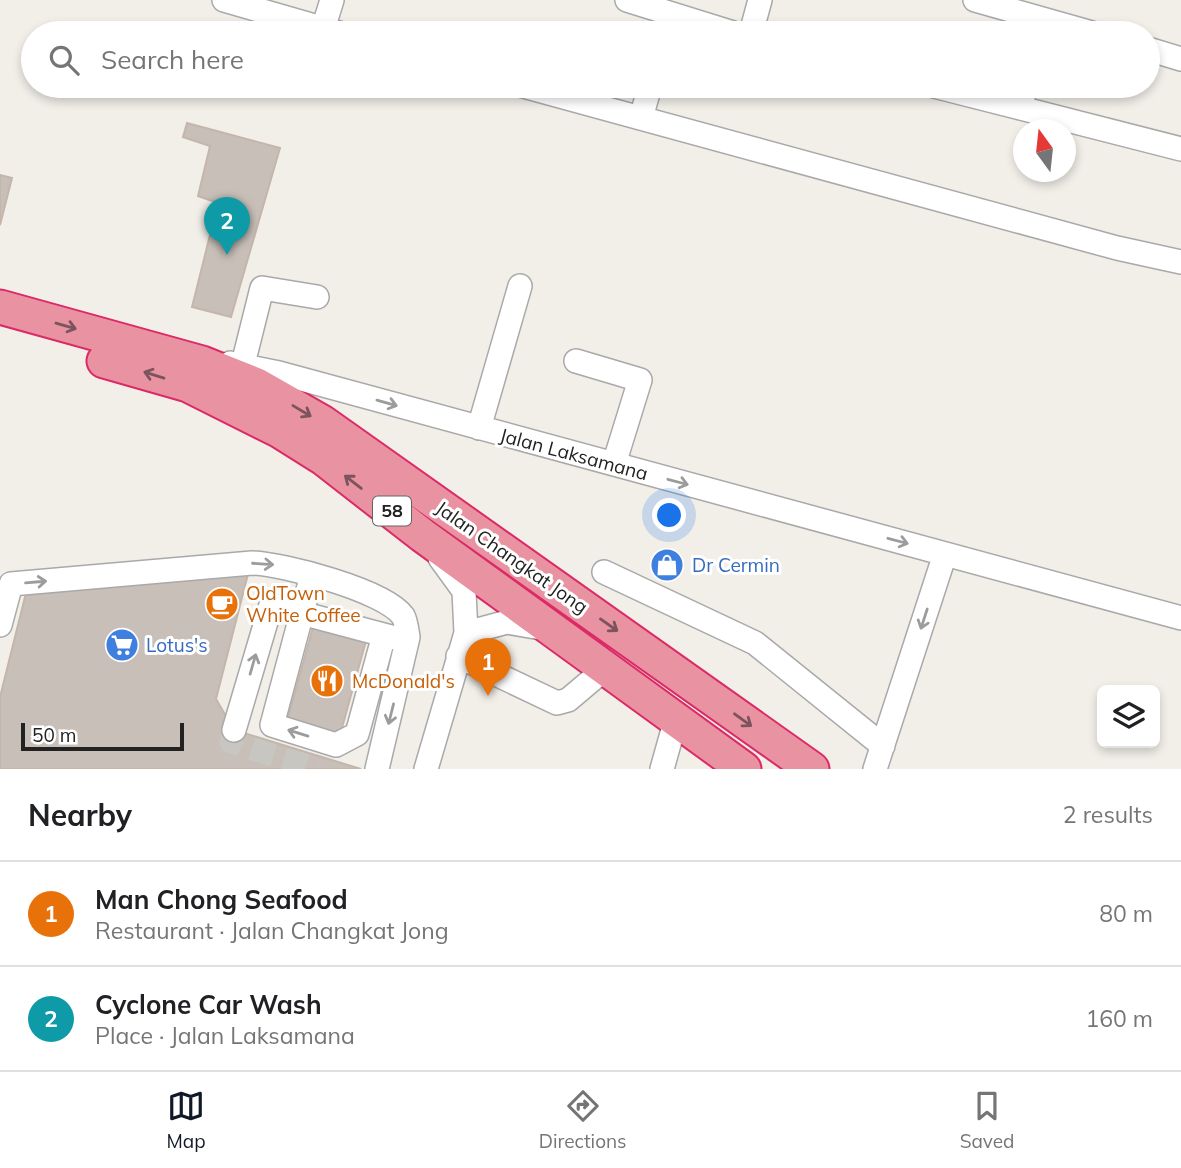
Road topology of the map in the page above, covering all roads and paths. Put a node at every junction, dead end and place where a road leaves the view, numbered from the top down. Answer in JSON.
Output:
{"nodes":[{"id":1,"x":224,"y":0,"type":"edge"},
{"id":2,"x":332,"y":0,"type":"edge"},
{"id":3,"x":627,"y":0,"type":"edge"},
{"id":4,"x":760,"y":0,"type":"edge"},
{"id":5,"x":975,"y":0,"type":"edge"},
{"id":6,"x":1046,"y":18,"type":"edge"},
{"id":7,"x":296,"y":21,"type":"edge"},
{"id":8,"x":331,"y":21,"type":"edge"},
{"id":9,"x":664,"y":21,"type":"edge"},
{"id":10,"x":754,"y":21,"type":"edge"},
{"id":11,"x":1160,"y":53,"type":"edge"},
{"id":12,"x":1181,"y":59,"type":"edge"},
{"id":13,"x":567,"y":98,"type":"edge"},
{"id":14,"x":647,"y":98,"type":"edge"},
{"id":15,"x":1026,"y":98,"type":"edge"},
{"id":16,"x":641,"y":118,"type":"junction"},
{"id":17,"x":1181,"y":149,"type":"edge"},
{"id":18,"x":1181,"y":262,"type":"edge"},
{"id":19,"x":520,"y":286,"type":"dead end"},
{"id":20,"x":317,"y":297,"type":"dead end"},
{"id":21,"x":0,"y":307,"type":"edge"},
{"id":22,"x":0,"y":331,"type":"edge"},
{"id":23,"x":576,"y":361,"type":"dead end"},
{"id":24,"x":202,"y":362,"type":"junction"},
{"id":25,"x":243,"y":364,"type":"junction"},
{"id":26,"x":479,"y":428,"type":"junction"},
{"id":27,"x":614,"y":464,"type":"junction"},
{"id":28,"x":422,"y":535,"type":"junction"},
{"id":29,"x":945,"y":554,"type":"junction"},
{"id":30,"x":604,"y":572,"type":"dead end"},
{"id":31,"x":312,"y":575,"type":"junction"},
{"id":32,"x":303,"y":613,"type":"junction"},
{"id":33,"x":1181,"y":618,"type":"edge"},
{"id":34,"x":0,"y":625,"type":"edge"},
{"id":35,"x":554,"y":632,"type":"junction"},
{"id":36,"x":466,"y":633,"type":"junction"},
{"id":37,"x":384,"y":635,"type":"junction"},
{"id":38,"x":407,"y":641,"type":"junction"},
{"id":39,"x":458,"y":656,"type":"junction"},
{"id":40,"x":606,"y":668,"type":"junction"},
{"id":41,"x":696,"y":686,"type":"junction"},
{"id":42,"x":676,"y":719,"type":"junction"},
{"id":43,"x":234,"y":730,"type":"dead end"},
{"id":44,"x":883,"y":746,"type":"junction"},
{"id":45,"x":377,"y":769,"type":"edge"},
{"id":46,"x":426,"y":769,"type":"edge"},
{"id":47,"x":662,"y":769,"type":"edge"},
{"id":48,"x":745,"y":769,"type":"edge"},
{"id":49,"x":812,"y":769,"type":"edge"},
{"id":50,"x":875,"y":769,"type":"edge"}],
"edges":[{"from":1,"to":7,"type":"street"},
{"from":2,"to":8,"type":"street"},
{"from":3,"to":9,"type":"street"},
{"from":4,"to":10,"type":"street"},
{"from":5,"to":6,"type":"street"},
{"from":11,"to":12,"type":"street"},
{"from":13,"to":16,"type":"street"},
{"from":14,"to":16,"type":"street"},
{"from":15,"to":17,"type":"street"},
{"from":16,"to":18,"type":"street"},
{"from":19,"to":26,"type":"street"},
{"from":20,"to":25,"type":"street"},
{"from":21,"to":24,"type":"highway","name":"Jalan Changkat Jong","number":"58","one_way":true},
{"from":28,"to":22,"type":"highway","name":"Jalan Changkat Jong","number":"58","one_way":true},
{"from":23,"to":27,"type":"street"},
{"from":24,"to":25,"type":"street","name":"Jalan Laksamana"},
{"from":24,"to":41,"type":"highway","name":"Jalan Changkat Jong","number":"58","one_way":true},
{"from":25,"to":26,"type":"street","name":"Jalan Laksamana","one_way":true},
{"from":26,"to":27,"type":"street","name":"Jalan Laksamana"},
{"from":27,"to":29,"type":"street","name":"Jalan Laksamana","one_way":true},
{"from":28,"to":35,"type":"highway","name":"Jalan Changkat Jong","number":"58"},
{"from":28,"to":36,"type":"street"},
{"from":29,"to":33,"type":"street","name":"Jalan Laksamana"},
{"from":29,"to":44,"type":"street","one_way":true},
{"from":30,"to":44,"type":"street"},
{"from":31,"to":32,"type":"street"},
{"from":34,"to":31,"type":"street","one_way":true},
{"from":31,"to":38,"type":"street"},
{"from":32,"to":37,"type":"street"},
{"from":37,"to":32,"type":"street","one_way":true},
{"from":43,"to":32,"type":"street","one_way":true},
{"from":35,"to":36,"type":"street"},
{"from":35,"to":40,"type":"highway","name":"Jalan Changkat Jong","number":"58"},
{"from":36,"to":39,"type":"street"},
{"from":37,"to":38,"type":"street"},
{"from":38,"to":45,"type":"street","one_way":true},
{"from":39,"to":40,"type":"street"},
{"from":39,"to":46,"type":"street"},
{"from":40,"to":42,"type":"highway","name":"Jalan Changkat Jong","number":"58"},
{"from":41,"to":48,"type":"highway"},
{"from":41,"to":49,"type":"highway","name":"Jalan Changkat Jong","number":"58","one_way":true},
{"from":42,"to":47,"type":"street"},
{"from":42,"to":48,"type":"highway","name":"Jalan Changkat Jong","number":"58"},
{"from":44,"to":50,"type":"street"}]}
